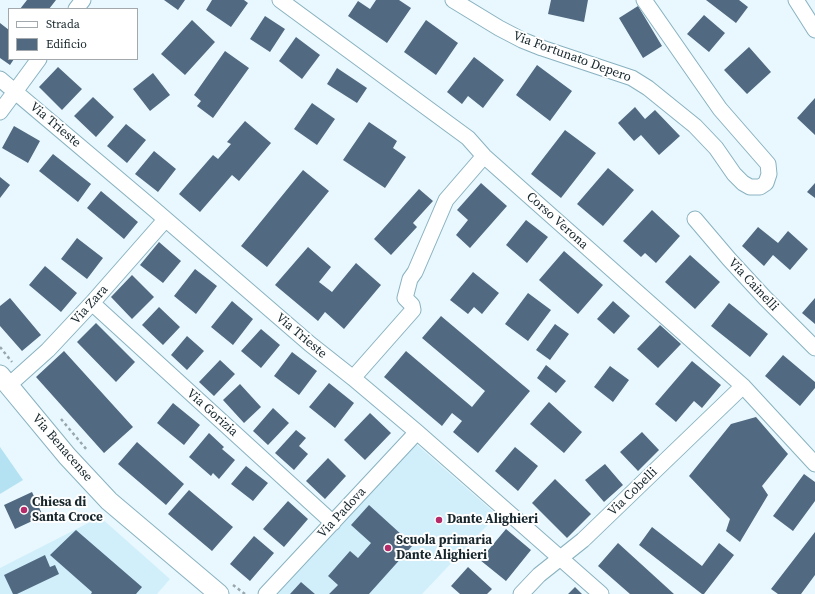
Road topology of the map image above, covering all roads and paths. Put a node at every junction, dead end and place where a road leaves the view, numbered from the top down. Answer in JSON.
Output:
{"nodes":[{"id":1,"x":83,"y":0,"type":"edge"},
{"id":2,"x":280,"y":0,"type":"edge"},
{"id":3,"x":453,"y":0,"type":"edge"},
{"id":4,"x":644,"y":0,"type":"edge"},
{"id":5,"x":796,"y":0,"type":"edge"},
{"id":6,"x":77,"y":8,"type":"edge"},
{"id":7,"x":815,"y":30,"type":"edge"},
{"id":8,"x":38,"y":60,"type":"edge"},
{"id":9,"x":0,"y":79,"type":"edge"},
{"id":10,"x":15,"y":92,"type":"junction"},
{"id":11,"x":0,"y":112,"type":"edge"},
{"id":12,"x":484,"y":156,"type":"junction"},
{"id":13,"x":695,"y":219,"type":"dead end"},
{"id":14,"x":165,"y":220,"type":"junction"},
{"id":15,"x":92,"y":303,"type":"junction"},
{"id":16,"x":0,"y":347,"type":"edge"},
{"id":17,"x":815,"y":348,"type":"edge"},
{"id":18,"x":10,"y":378,"type":"edge"},
{"id":19,"x":353,"y":378,"type":"junction"},
{"id":20,"x":743,"y":386,"type":"junction"},
{"id":21,"x":58,"y":416,"type":"dead end"},
{"id":22,"x":417,"y":432,"type":"junction"},
{"id":23,"x":89,"y":452,"type":"dead end"},
{"id":24,"x":815,"y":464,"type":"edge"},
{"id":25,"x":333,"y":523,"type":"junction"},
{"id":26,"x":560,"y":558,"type":"junction"},
{"id":27,"x":224,"y":588,"type":"edge"},
{"id":28,"x":246,"y":594,"type":"edge"},
{"id":29,"x":266,"y":594,"type":"edge"},
{"id":30,"x":521,"y":594,"type":"edge"},
{"id":31,"x":601,"y":594,"type":"edge"}],
"edges":[{"from":1,"to":6,"type":"street"},
{"from":2,"to":12,"type":"street","name":"Corso Verona"},
{"from":3,"to":4,"type":"street","name":"Via Fortunato Depero"},
{"from":5,"to":7,"type":"street"},
{"from":8,"to":10,"type":"street"},
{"from":9,"to":10,"type":"street","name":"Via Trieste"},
{"from":10,"to":11,"type":"street"},
{"from":10,"to":14,"type":"street","name":"Via Trieste"},
{"from":12,"to":19,"type":"street"},
{"from":12,"to":20,"type":"street","name":"Corso Verona"},
{"from":13,"to":17,"type":"street","name":"Via Cainelli"},
{"from":14,"to":15,"type":"street","name":"Via Zara"},
{"from":14,"to":19,"type":"street","name":"Via Trieste"},
{"from":15,"to":18,"type":"street","name":"Via Zara"},
{"from":15,"to":25,"type":"street","name":"Via Gorizia"},
{"from":16,"to":18,"type":"path"},
{"from":18,"to":27,"type":"main road","name":"Via Benacense"},
{"from":19,"to":22,"type":"street","name":"Via Trieste"},
{"from":20,"to":24,"type":"street","name":"Corso Verona"},
{"from":20,"to":26,"type":"street","name":"Via Cobelli"},
{"from":21,"to":23,"type":"path"},
{"from":22,"to":25,"type":"street","name":"Via Padova"},
{"from":22,"to":26,"type":"street","name":"Via Trieste"},
{"from":25,"to":29,"type":"street","name":"Via Padova"},
{"from":26,"to":30,"type":"street","name":"Via Cobelli"},
{"from":26,"to":31,"type":"street","name":"Via Trieste"},
{"from":27,"to":28,"type":"path"}]}
